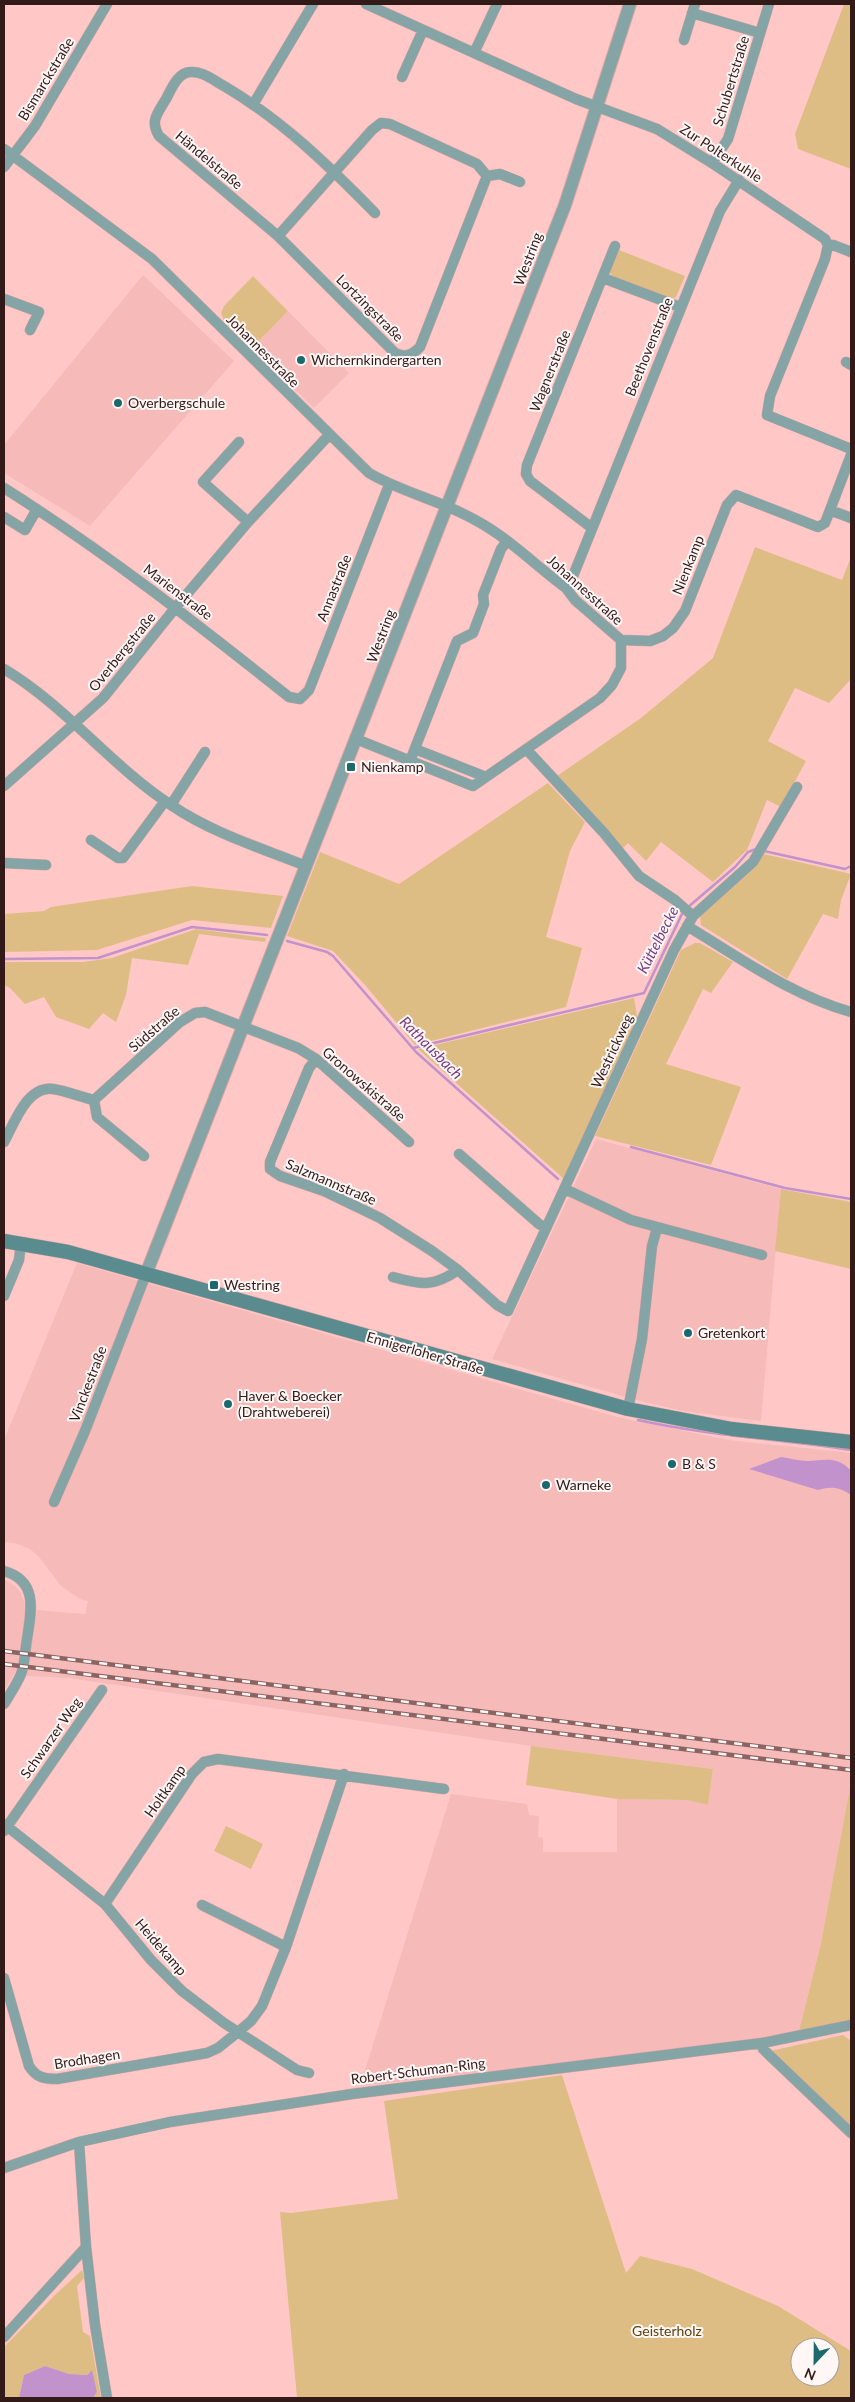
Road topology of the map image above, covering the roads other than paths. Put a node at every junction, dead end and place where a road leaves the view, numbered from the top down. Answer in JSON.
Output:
{"nodes":[{"id":1,"x":107,"y":4,"type":"edge"},
{"id":2,"x":313,"y":4,"type":"edge"},
{"id":3,"x":366,"y":4,"type":"edge"},
{"id":4,"x":497,"y":4,"type":"edge"},
{"id":5,"x":630,"y":4,"type":"edge"},
{"id":6,"x":769,"y":4,"type":"edge"},
{"id":7,"x":694,"y":8,"type":"edge"},
{"id":8,"x":423,"y":30,"type":"junction"},
{"id":9,"x":760,"y":33,"type":"junction"},
{"id":10,"x":684,"y":40,"type":"dead end"},
{"id":11,"x":474,"y":54,"type":"junction"},
{"id":12,"x":402,"y":77,"type":"dead end"},
{"id":13,"x":254,"y":103,"type":"junction"},
{"id":14,"x":598,"y":106,"type":"junction"},
{"id":15,"x":4,"y":149,"type":"edge"},
{"id":16,"x":14,"y":156,"type":"junction"},
{"id":17,"x":712,"y":162,"type":"junction"},
{"id":18,"x":4,"y":166,"type":"edge"},
{"id":19,"x":335,"y":172,"type":"junction"},
{"id":20,"x":487,"y":176,"type":"junction"},
{"id":21,"x":739,"y":180,"type":"junction"},
{"id":22,"x":520,"y":182,"type":"dead end"},
{"id":23,"x":375,"y":213,"type":"dead end"},
{"id":24,"x":278,"y":236,"type":"junction"},
{"id":25,"x":828,"y":245,"type":"junction"},
{"id":26,"x":615,"y":246,"type":"dead end"},
{"id":27,"x":851,"y":252,"type":"edge"},
{"id":28,"x":603,"y":278,"type":"junction"},
{"id":29,"x":4,"y":299,"type":"edge"},
{"id":30,"x":680,"y":308,"type":"junction"},
{"id":31,"x":30,"y":330,"type":"dead end"},
{"id":32,"x":329,"y":434,"type":"junction"},
{"id":33,"x":239,"y":442,"type":"dead end"},
{"id":34,"x":851,"y":449,"type":"edge"},
{"id":35,"x":851,"y":455,"type":"edge"},
{"id":36,"x":389,"y":485,"type":"junction"},
{"id":37,"x":4,"y":488,"type":"edge"},
{"id":38,"x":448,"y":506,"type":"junction"},
{"id":39,"x":37,"y":509,"type":"junction"},
{"id":40,"x":830,"y":510,"type":"junction"},
{"id":41,"x":4,"y":517,"type":"edge"},
{"id":42,"x":851,"y":518,"type":"edge"},
{"id":43,"x":248,"y":522,"type":"junction"},
{"id":44,"x":592,"y":528,"type":"junction"},
{"id":45,"x":508,"y":541,"type":"junction"},
{"id":46,"x":566,"y":588,"type":"junction"},
{"id":47,"x":176,"y":607,"type":"junction"},
{"id":48,"x":621,"y":640,"type":"junction"},
{"id":49,"x":4,"y":669,"type":"edge"},
{"id":50,"x":300,"y":699,"type":"joint"},
{"id":51,"x":76,"y":724,"type":"junction"},
{"id":52,"x":356,"y":740,"type":"junction"},
{"id":53,"x":415,"y":749,"type":"junction"},
{"id":54,"x":526,"y":750,"type":"junction"},
{"id":55,"x":205,"y":752,"type":"dead end"},
{"id":56,"x":410,"y":761,"type":"junction"},
{"id":57,"x":486,"y":777,"type":"junction"},
{"id":58,"x":4,"y":786,"type":"edge"},
{"id":59,"x":797,"y":787,"type":"dead end"},
{"id":60,"x":168,"y":803,"type":"junction"},
{"id":61,"x":91,"y":840,"type":"dead end"},
{"id":62,"x":4,"y":863,"type":"edge"},
{"id":63,"x":46,"y":865,"type":"dead end"},
{"id":64,"x":306,"y":866,"type":"junction"},
{"id":65,"x":693,"y":916,"type":"junction"},
{"id":66,"x":687,"y":926,"type":"junction"},
{"id":67,"x":851,"y":1012,"type":"edge"},
{"id":68,"x":243,"y":1027,"type":"junction"},
{"id":69,"x":316,"y":1059,"type":"junction"},
{"id":70,"x":94,"y":1100,"type":"junction"},
{"id":71,"x":4,"y":1142,"type":"edge"},
{"id":72,"x":409,"y":1142,"type":"dead end"},
{"id":73,"x":459,"y":1154,"type":"dead end"},
{"id":74,"x":144,"y":1156,"type":"dead end"},
{"id":75,"x":565,"y":1189,"type":"junction"},
{"id":76,"x":546,"y":1228,"type":"junction"},
{"id":77,"x":657,"y":1228,"type":"junction"},
{"id":78,"x":4,"y":1241,"type":"edge"},
{"id":79,"x":21,"y":1243,"type":"junction"},
{"id":80,"x":762,"y":1255,"type":"dead end"},
{"id":81,"x":458,"y":1270,"type":"junction"},
{"id":82,"x":146,"y":1274,"type":"junction"},
{"id":83,"x":393,"y":1277,"type":"dead end"},
{"id":84,"x":4,"y":1296,"type":"edge"},
{"id":85,"x":508,"y":1312,"type":"joint"},
{"id":86,"x":628,"y":1409,"type":"junction"},
{"id":87,"x":851,"y":1442,"type":"edge"},
{"id":88,"x":54,"y":1502,"type":"dead end"},
{"id":89,"x":4,"y":1571,"type":"edge"},
{"id":90,"x":102,"y":1690,"type":"dead end"},
{"id":91,"x":4,"y":1704,"type":"edge"},
{"id":92,"x":344,"y":1774,"type":"junction"},
{"id":93,"x":444,"y":1789,"type":"dead end"},
{"id":94,"x":5,"y":1827,"type":"edge"},
{"id":95,"x":105,"y":1904,"type":"junction"},
{"id":96,"x":202,"y":1905,"type":"dead end"},
{"id":97,"x":286,"y":1947,"type":"junction"},
{"id":98,"x":4,"y":1978,"type":"edge"},
{"id":99,"x":851,"y":2024,"type":"edge"},
{"id":100,"x":238,"y":2032,"type":"junction"},
{"id":101,"x":762,"y":2043,"type":"junction"},
{"id":102,"x":309,"y":2073,"type":"dead end"},
{"id":103,"x":851,"y":2133,"type":"edge"},
{"id":104,"x":79,"y":2142,"type":"junction"},
{"id":105,"x":4,"y":2168,"type":"edge"},
{"id":106,"x":86,"y":2247,"type":"junction"},
{"id":107,"x":4,"y":2337,"type":"edge"},
{"id":108,"x":107,"y":2398,"type":"edge"}],
"edges":[{"from":1,"to":16,"type":"street","name":"Bismarckstraße"},
{"from":2,"to":13,"type":"street"},
{"from":3,"to":8,"type":"street","name":"Zur Polterkuhle"},
{"from":4,"to":11,"type":"street"},
{"from":5,"to":14,"type":"street","name":"Westring"},
{"from":6,"to":9,"type":"street","name":"Schubertstraße"},
{"from":7,"to":9,"type":"street","name":"Schubertstraße"},
{"from":7,"to":10,"type":"street","name":"Schubertstraße"},
{"from":8,"to":11,"type":"street","name":"Zur Polterkuhle"},
{"from":8,"to":12,"type":"street"},
{"from":9,"to":17,"type":"street","name":"Schubertstraße"},
{"from":11,"to":14,"type":"street","name":"Zur Polterkuhle"},
{"from":13,"to":19,"type":"street","name":"Händelstraße"},
{"from":13,"to":24,"type":"street","name":"Händelstraße"},
{"from":14,"to":17,"type":"street","name":"Zur Polterkuhle"},
{"from":14,"to":38,"type":"street","name":"Westring"},
{"from":15,"to":16,"type":"street"},
{"from":16,"to":18,"type":"street","name":"Bismarckstraße"},
{"from":16,"to":32,"type":"street","name":"Johannesstraße"},
{"from":17,"to":21,"type":"street","name":"Zur Polterkuhle"},
{"from":19,"to":20,"type":"street"},
{"from":19,"to":23,"type":"street"},
{"from":19,"to":24,"type":"street"},
{"from":20,"to":22,"type":"street"},
{"from":20,"to":24,"type":"street","name":"Lortzingstraße"},
{"from":21,"to":25,"type":"street","name":"Zur Polterkuhle"},
{"from":21,"to":30,"type":"street","name":"Beethovenstraße"},
{"from":25,"to":27,"type":"street"},
{"from":25,"to":34,"type":"street"},
{"from":26,"to":28,"type":"street","name":"Wagnerstraße"},
{"from":28,"to":30,"type":"street"},
{"from":28,"to":44,"type":"street","name":"Wagnerstraße"},
{"from":29,"to":31,"type":"street"},
{"from":30,"to":44,"type":"street","name":"Beethovenstraße"},
{"from":32,"to":36,"type":"street","name":"Johannesstraße"},
{"from":32,"to":43,"type":"street","name":"Overbergstraße"},
{"from":33,"to":43,"type":"street"},
{"from":35,"to":40,"type":"street"},
{"from":36,"to":38,"type":"street","name":"Johannesstraße"},
{"from":36,"to":50,"type":"street","name":"Annastraße"},
{"from":37,"to":39,"type":"street","name":"Marienstraße"},
{"from":38,"to":45,"type":"street","name":"Johannesstraße"},
{"from":38,"to":52,"type":"street","name":"Westring"},
{"from":39,"to":41,"type":"street"},
{"from":39,"to":47,"type":"street","name":"Marienstraße"},
{"from":40,"to":42,"type":"street"},
{"from":40,"to":48,"type":"street","name":"Nienkamp"},
{"from":43,"to":47,"type":"street","name":"Overbergstraße"},
{"from":44,"to":46,"type":"street","name":"Beethovenstraße"},
{"from":45,"to":46,"type":"street","name":"Johannesstraße"},
{"from":45,"to":53,"type":"street"},
{"from":46,"to":48,"type":"street","name":"Johannesstraße"},
{"from":47,"to":50,"type":"street","name":"Marienstraße"},
{"from":47,"to":51,"type":"street","name":"Overbergstraße"},
{"from":48,"to":54,"type":"street"},
{"from":49,"to":51,"type":"street"},
{"from":51,"to":58,"type":"street","name":"Overbergstraße"},
{"from":51,"to":60,"type":"street"},
{"from":52,"to":56,"type":"street"},
{"from":52,"to":64,"type":"street","name":"Westring"},
{"from":53,"to":56,"type":"street"},
{"from":53,"to":57,"type":"street"},
{"from":54,"to":57,"type":"street"},
{"from":54,"to":65,"type":"street"},
{"from":55,"to":60,"type":"street"},
{"from":56,"to":57,"type":"street"},
{"from":59,"to":65,"type":"street","name":"Westrickweg"},
{"from":60,"to":61,"type":"street"},
{"from":60,"to":64,"type":"street"},
{"from":62,"to":63,"type":"street"},
{"from":64,"to":68,"type":"street","name":"Westring"},
{"from":65,"to":66,"type":"street","name":"Westrickweg"},
{"from":66,"to":67,"type":"street"},
{"from":66,"to":75,"type":"street","name":"Westrickweg"},
{"from":68,"to":69,"type":"street","name":"Gronowskistraße"},
{"from":68,"to":70,"type":"street","name":"Südstraße"},
{"from":68,"to":82,"type":"street","name":"Westring"},
{"from":69,"to":72,"type":"street","name":"Gronowskistraße"},
{"from":69,"to":81,"type":"street","name":"Salzmannstraße"},
{"from":70,"to":71,"type":"street"},
{"from":70,"to":74,"type":"street"},
{"from":73,"to":76,"type":"street"},
{"from":75,"to":76,"type":"street","name":"Westrickweg"},
{"from":75,"to":77,"type":"street"},
{"from":76,"to":85,"type":"street","name":"Westrickweg"},
{"from":77,"to":80,"type":"street"},
{"from":77,"to":86,"type":"street"},
{"from":78,"to":79,"type":"main road","name":"Ennigerloher Straße"},
{"from":79,"to":82,"type":"main road","name":"Ennigerloher Straße"},
{"from":79,"to":84,"type":"street"},
{"from":81,"to":83,"type":"street"},
{"from":81,"to":85,"type":"street","name":"Salzmannstraße"},
{"from":82,"to":86,"type":"main road","name":"Ennigerloher Straße"},
{"from":82,"to":88,"type":"street","name":"Vinckestraße"},
{"from":86,"to":87,"type":"main road","name":"Ennigerloher Straße"},
{"from":89,"to":91,"type":"street"},
{"from":90,"to":94,"type":"street","name":"Schwarzer Weg"},
{"from":92,"to":93,"type":"street","name":"Holtkamp"},
{"from":92,"to":95,"type":"street","name":"Holtkamp"},
{"from":92,"to":97,"type":"street"},
{"from":94,"to":95,"type":"street","name":"Heidekamp"},
{"from":95,"to":100,"type":"street","name":"Heidekamp"},
{"from":96,"to":97,"type":"street"},
{"from":97,"to":100,"type":"street"},
{"from":98,"to":100,"type":"street","name":"Brodhagen"},
{"from":99,"to":101,"type":"street","name":"Robert-Schuman-Ring"},
{"from":100,"to":102,"type":"street","name":"Heidekamp"},
{"from":101,"to":103,"type":"street"},
{"from":101,"to":104,"type":"street","name":"Robert-Schuman-Ring"},
{"from":104,"to":105,"type":"street","name":"Robert-Schuman-Ring"},
{"from":104,"to":106,"type":"street"},
{"from":106,"to":107,"type":"street"},
{"from":106,"to":108,"type":"street"}]}
